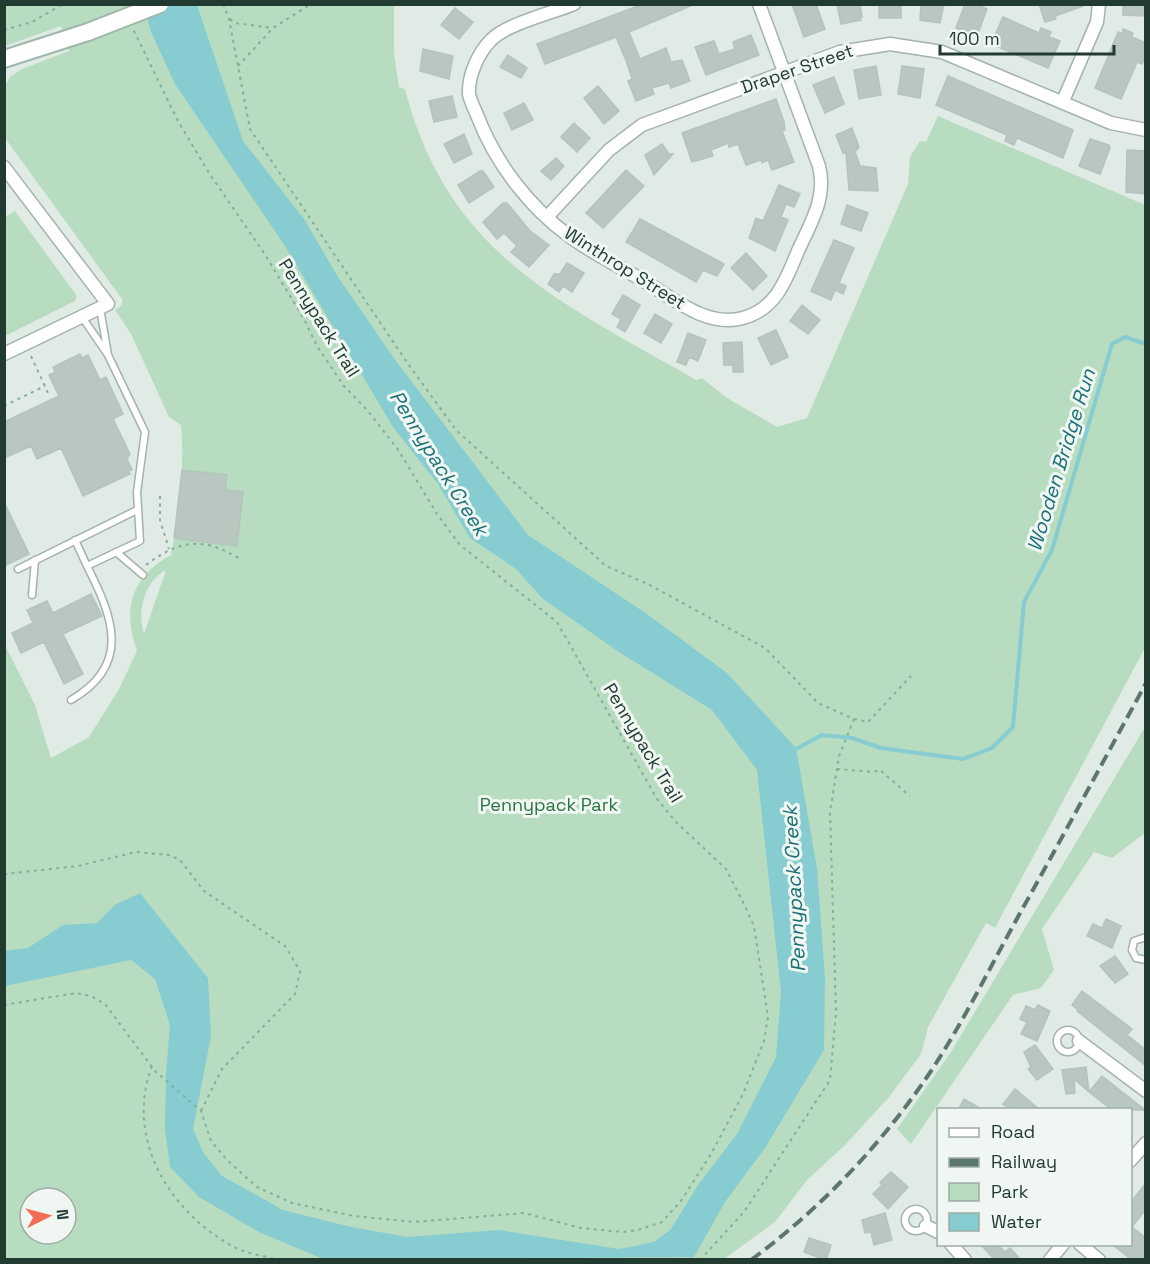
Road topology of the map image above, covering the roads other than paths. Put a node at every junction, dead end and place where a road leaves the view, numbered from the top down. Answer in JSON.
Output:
{"nodes":[{"id":1,"x":160,"y":4,"type":"edge"},
{"id":2,"x":574,"y":4,"type":"edge"},
{"id":3,"x":759,"y":4,"type":"edge"},
{"id":4,"x":1099,"y":4,"type":"edge"},
{"id":5,"x":7,"y":62,"type":"edge"},
{"id":6,"x":784,"y":73,"type":"junction"},
{"id":7,"x":1063,"y":101,"type":"junction"},
{"id":8,"x":1146,"y":130,"type":"edge"},
{"id":9,"x":4,"y":167,"type":"edge"},
{"id":10,"x":548,"y":216,"type":"junction"},
{"id":11,"x":104,"y":306,"type":"junction"},
{"id":12,"x":82,"y":317,"type":"junction"},
{"id":13,"x":4,"y":354,"type":"edge"},
{"id":14,"x":108,"y":355,"type":"junction"},
{"id":15,"x":137,"y":510,"type":"junction"},
{"id":16,"x":75,"y":540,"type":"junction"},
{"id":17,"x":116,"y":552,"type":"junction"},
{"id":18,"x":35,"y":560,"type":"junction"},
{"id":19,"x":87,"y":566,"type":"junction"},
{"id":20,"x":18,"y":569,"type":"dead end"},
{"id":21,"x":141,"y":573,"type":"road end"},
{"id":22,"x":32,"y":595,"type":"dead end"},
{"id":23,"x":71,"y":700,"type":"dead end"},
{"id":24,"x":1146,"y":937,"type":"edge"},
{"id":25,"x":1146,"y":960,"type":"edge"},
{"id":26,"x":1079,"y":1041,"type":"dead end"},
{"id":27,"x":1146,"y":1091,"type":"edge"},
{"id":28,"x":1145,"y":1144,"type":"edge"},
{"id":29,"x":1132,"y":1160,"type":"edge"},
{"id":30,"x":926,"y":1226,"type":"dead end"},
{"id":31,"x":937,"y":1231,"type":"edge"},
{"id":32,"x":952,"y":1246,"type":"edge"},
{"id":33,"x":1062,"y":1246,"type":"edge"},
{"id":34,"x":1081,"y":1246,"type":"edge"},
{"id":35,"x":965,"y":1260,"type":"edge"},
{"id":36,"x":1050,"y":1260,"type":"edge"},
{"id":37,"x":1099,"y":1260,"type":"edge"}],
"edges":[{"from":1,"to":5,"type":"street","bridge":true},
{"from":2,"to":10,"type":"street","name":"Winthrop Street"},
{"from":3,"to":6,"type":"street","name":"Winthrop Street"},
{"from":4,"to":7,"type":"street"},
{"from":6,"to":7,"type":"street","name":"Draper Street"},
{"from":6,"to":10,"type":"street","name":"Draper Street"},
{"from":6,"to":10,"type":"street","name":"Winthrop Street"},
{"from":7,"to":8,"type":"street","name":"Draper Street"},
{"from":9,"to":11,"type":"street"},
{"from":11,"to":12,"type":"street"},
{"from":11,"to":14,"type":"lane"},
{"from":12,"to":13,"type":"street"},
{"from":12,"to":14,"type":"lane"},
{"from":14,"to":15,"type":"lane"},
{"from":15,"to":16,"type":"lane"},
{"from":15,"to":17,"type":"lane"},
{"from":16,"to":18,"type":"lane"},
{"from":16,"to":19,"type":"lane"},
{"from":17,"to":19,"type":"lane"},
{"from":17,"to":21,"type":"lane"},
{"from":18,"to":20,"type":"lane"},
{"from":18,"to":22,"type":"lane"},
{"from":19,"to":23,"type":"lane"},
{"from":24,"to":25,"type":"lane"},
{"from":26,"to":27,"type":"street"},
{"from":28,"to":29,"type":"street"},
{"from":30,"to":31,"type":"street"},
{"from":32,"to":35,"type":"street"},
{"from":33,"to":36,"type":"street"},
{"from":34,"to":37,"type":"street"}]}
